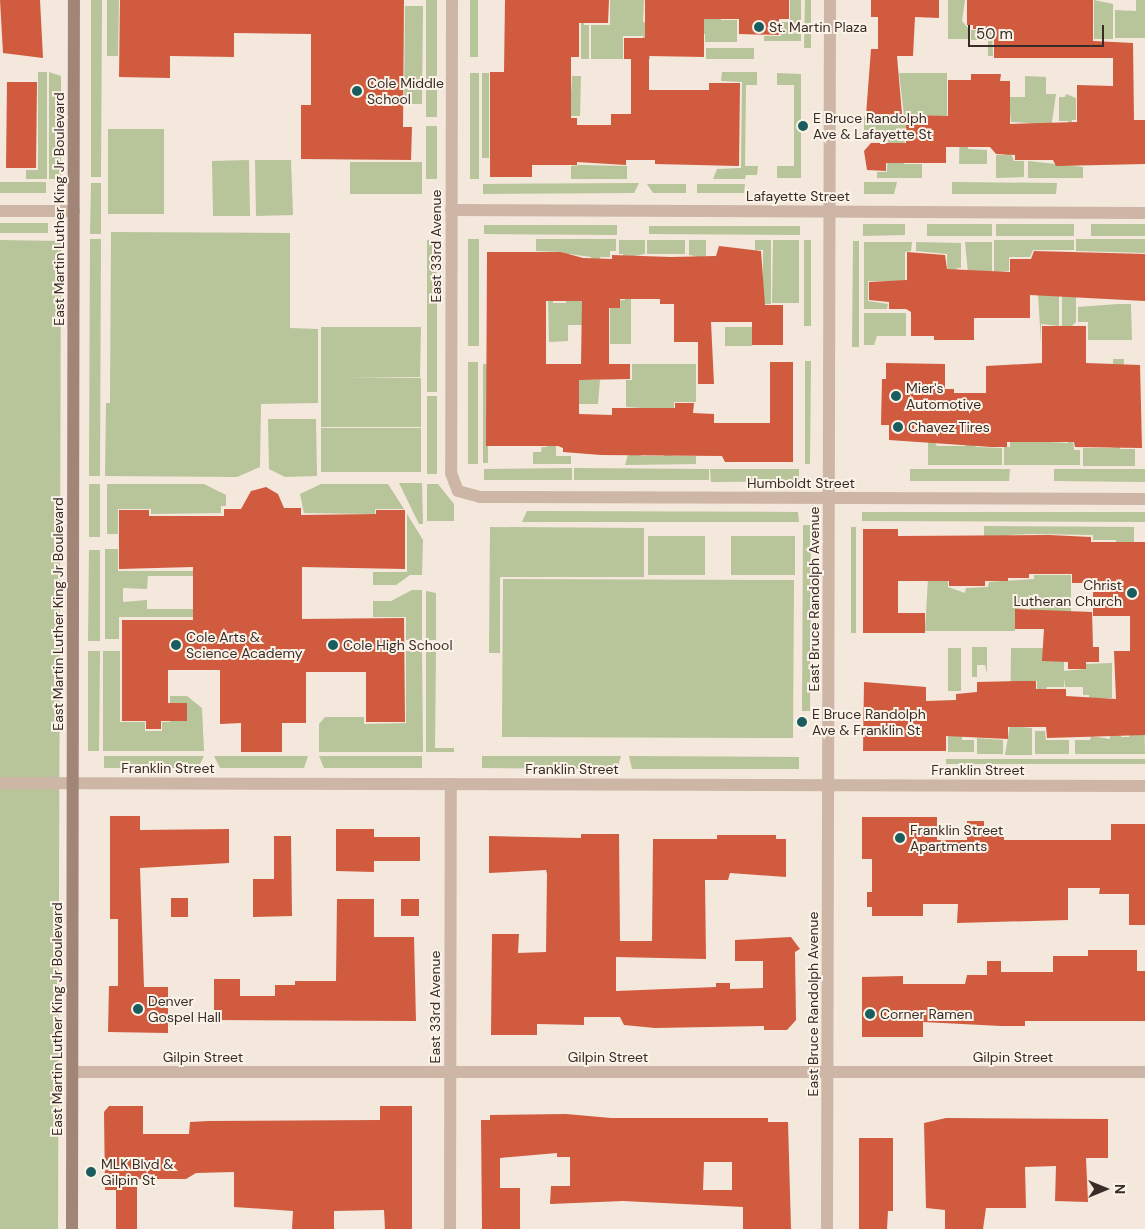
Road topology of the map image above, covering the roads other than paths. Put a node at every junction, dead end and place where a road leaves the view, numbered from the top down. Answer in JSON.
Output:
{"nodes":[{"id":1,"x":74,"y":0,"type":"edge"},
{"id":2,"x":452,"y":0,"type":"edge"},
{"id":3,"x":830,"y":0,"type":"edge"},
{"id":4,"x":451,"y":210,"type":"junction"},
{"id":5,"x":830,"y":211,"type":"junction"},
{"id":6,"x":0,"y":212,"type":"edge"},
{"id":7,"x":74,"y":212,"type":"junction"},
{"id":8,"x":1145,"y":213,"type":"edge"},
{"id":9,"x":458,"y":491,"type":"joint"},
{"id":10,"x":829,"y":498,"type":"junction"},
{"id":11,"x":1145,"y":499,"type":"edge"},
{"id":12,"x":0,"y":783,"type":"edge"},
{"id":13,"x":72,"y":783,"type":"junction"},
{"id":14,"x":451,"y":784,"type":"junction"},
{"id":15,"x":829,"y":784,"type":"junction"},
{"id":16,"x":1145,"y":786,"type":"edge"},
{"id":17,"x":828,"y":1071,"type":"junction"},
{"id":18,"x":72,"y":1072,"type":"junction"},
{"id":19,"x":450,"y":1072,"type":"junction"},
{"id":20,"x":1145,"y":1072,"type":"edge"},
{"id":21,"x":72,"y":1229,"type":"edge"},
{"id":22,"x":450,"y":1229,"type":"edge"},
{"id":23,"x":827,"y":1229,"type":"edge"}],
"edges":[{"from":1,"to":7,"type":"main road","name":"East Martin Luther King Jr Boulevard"},
{"from":2,"to":4,"type":"street","name":"East 33rd Avenue"},
{"from":3,"to":5,"type":"street","name":"East Bruce Randolph Avenue"},
{"from":4,"to":5,"type":"street","name":"Lafayette Street"},
{"from":4,"to":9,"type":"street","name":"East 33rd Avenue"},
{"from":5,"to":8,"type":"street","name":"Lafayette Street"},
{"from":5,"to":10,"type":"street","name":"East Bruce Randolph Avenue"},
{"from":6,"to":7,"type":"street"},
{"from":7,"to":13,"type":"main road","name":"East Martin Luther King Jr Boulevard"},
{"from":9,"to":10,"type":"street","name":"Humboldt Street"},
{"from":10,"to":11,"type":"street","name":"Humboldt Street"},
{"from":10,"to":15,"type":"street","name":"East Bruce Randolph Avenue"},
{"from":12,"to":13,"type":"street","name":"Franklin Street"},
{"from":13,"to":14,"type":"street","name":"Franklin Street"},
{"from":13,"to":18,"type":"main road","name":"East Martin Luther King Jr Boulevard"},
{"from":14,"to":15,"type":"street","name":"Franklin Street"},
{"from":14,"to":19,"type":"street","name":"East 33rd Avenue"},
{"from":15,"to":16,"type":"street","name":"Franklin Street"},
{"from":15,"to":17,"type":"street","name":"East Bruce Randolph Avenue"},
{"from":17,"to":19,"type":"street","name":"Gilpin Street"},
{"from":17,"to":20,"type":"street","name":"Gilpin Street"},
{"from":17,"to":23,"type":"street","name":"East Bruce Randolph Avenue"},
{"from":18,"to":19,"type":"street","name":"Gilpin Street"},
{"from":18,"to":21,"type":"main road","name":"East Martin Luther King Jr Boulevard"},
{"from":19,"to":22,"type":"street","name":"East 33rd Avenue"}]}
